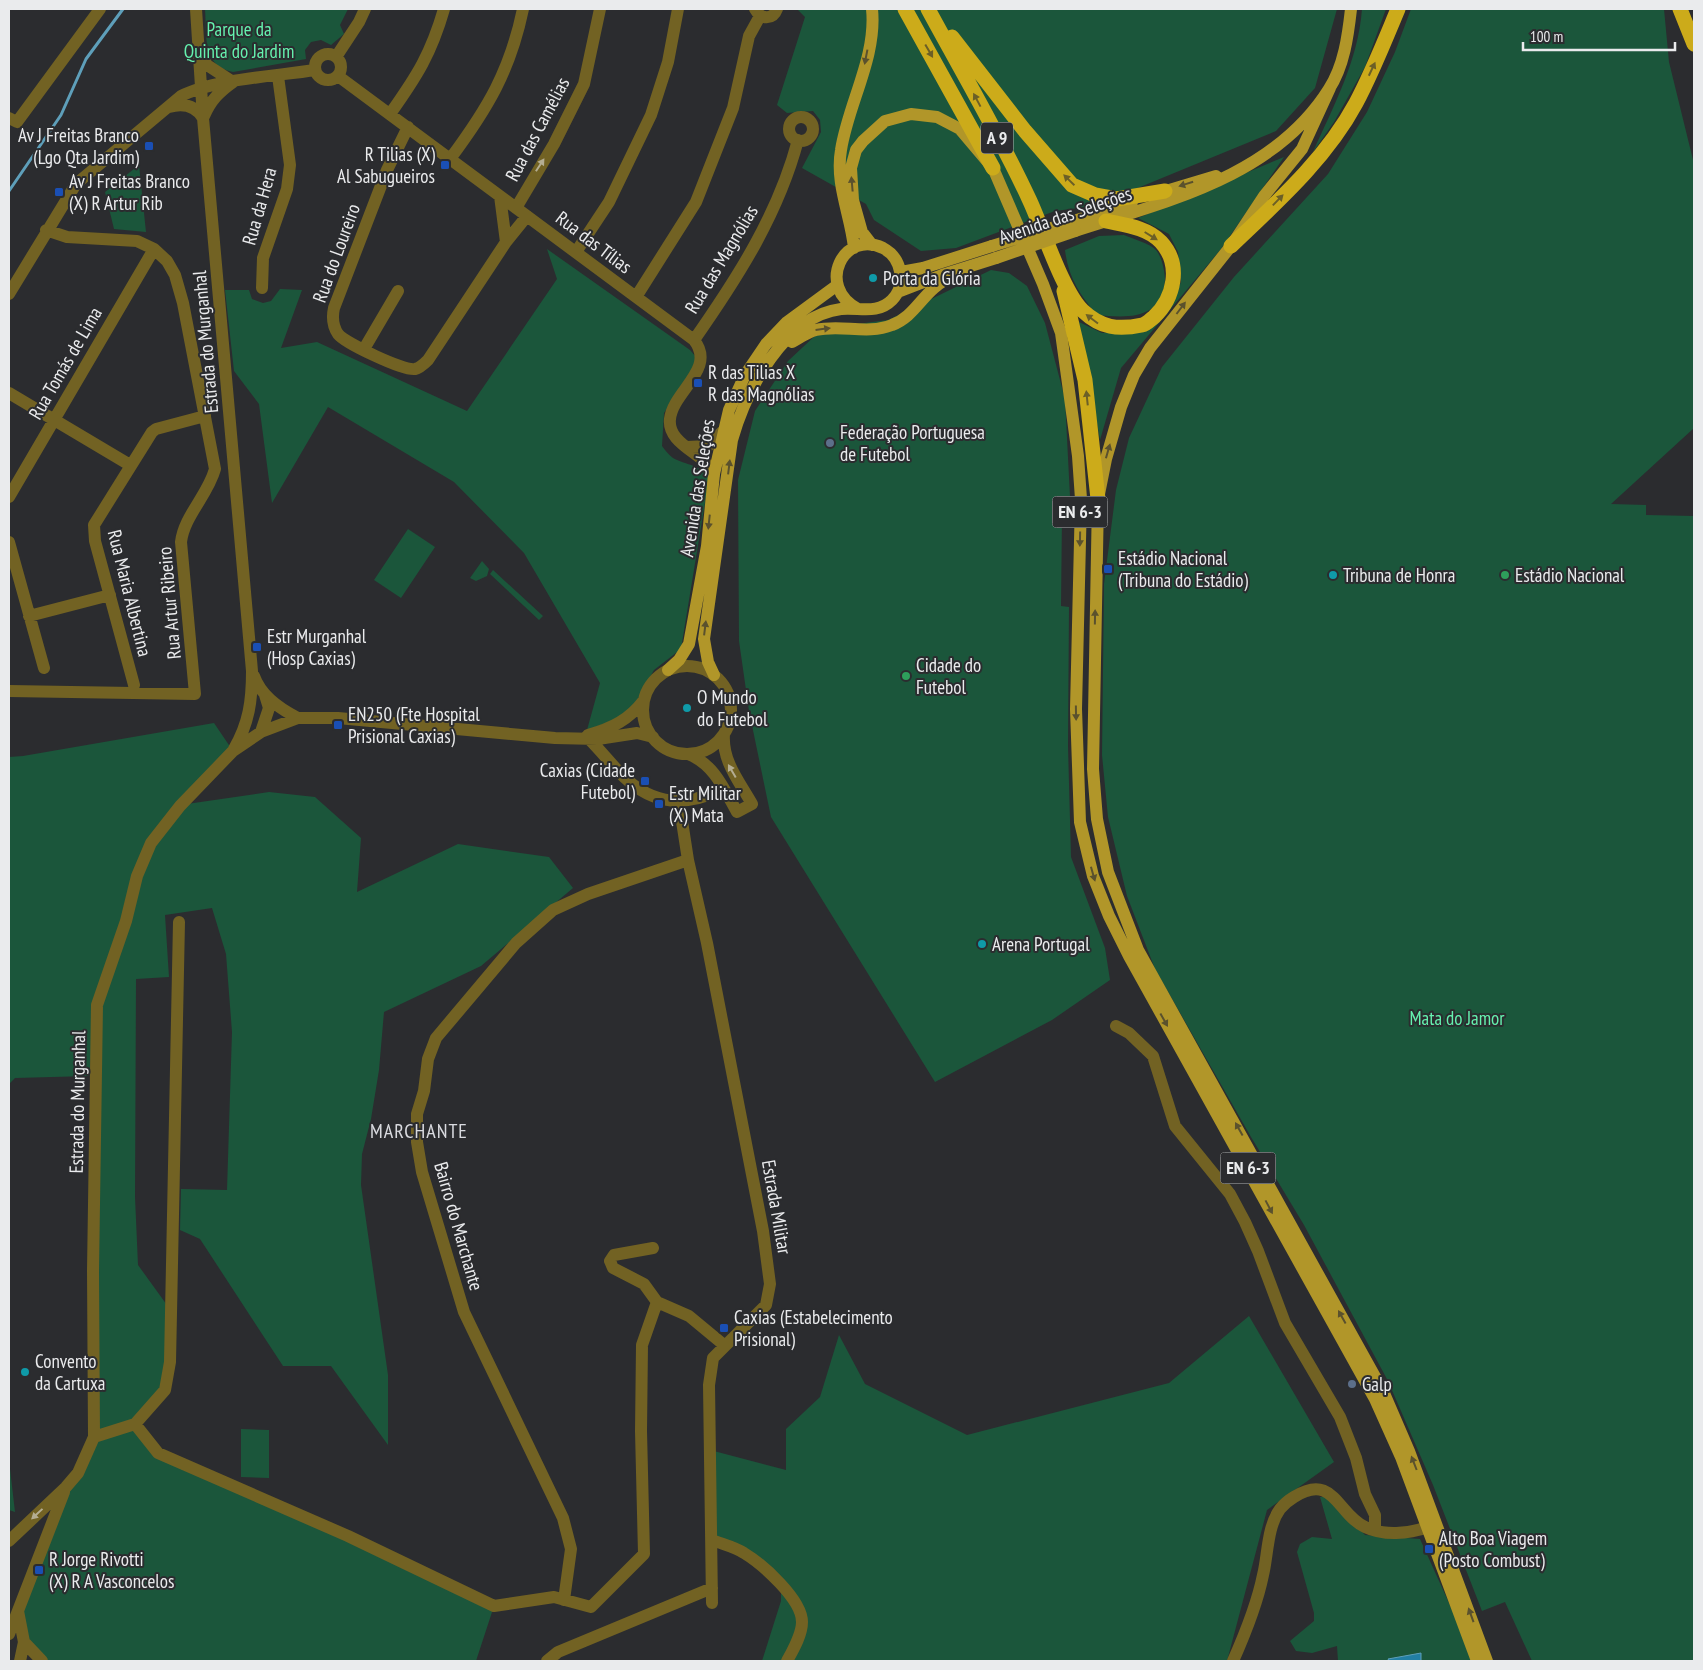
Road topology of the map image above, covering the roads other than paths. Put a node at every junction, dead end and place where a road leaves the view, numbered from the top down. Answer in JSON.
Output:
{"nodes":[{"id":1,"x":100,"y":9,"type":"edge"},
{"id":2,"x":196,"y":9,"type":"edge"},
{"id":3,"x":365,"y":9,"type":"edge"},
{"id":4,"x":444,"y":9,"type":"edge"},
{"id":5,"x":523,"y":9,"type":"edge"},
{"id":6,"x":600,"y":9,"type":"edge"},
{"id":7,"x":678,"y":9,"type":"edge"},
{"id":8,"x":777,"y":9,"type":"edge"},
{"id":9,"x":872,"y":9,"type":"edge"},
{"id":10,"x":905,"y":9,"type":"edge"},
{"id":11,"x":929,"y":9,"type":"edge"},
{"id":12,"x":1351,"y":9,"type":"edge"},
{"id":13,"x":1398,"y":9,"type":"edge"},
{"id":14,"x":1680,"y":9,"type":"edge"},
{"id":15,"x":1692,"y":9,"type":"edge"},
{"id":16,"x":757,"y":12,"type":"edge"},
{"id":17,"x":1694,"y":30,"type":"edge"},
{"id":18,"x":1694,"y":44,"type":"edge"},
{"id":19,"x":199,"y":52,"type":"junction"},
{"id":20,"x":336,"y":57,"type":"junction"},
{"id":21,"x":315,"y":70,"type":"junction"},
{"id":22,"x":278,"y":76,"type":"junction"},
{"id":23,"x":338,"y":76,"type":"junction"},
{"id":24,"x":233,"y":82,"type":"junction"},
{"id":25,"x":201,"y":88,"type":"junction"},
{"id":26,"x":1330,"y":88,"type":"junction"},
{"id":27,"x":166,"y":108,"type":"junction"},
{"id":28,"x":390,"y":114,"type":"junction"},
{"id":29,"x":9,"y":118,"type":"edge"},
{"id":30,"x":203,"y":118,"type":"junction"},
{"id":31,"x":408,"y":127,"type":"junction"},
{"id":32,"x":798,"y":140,"type":"dead end"},
{"id":33,"x":450,"y":159,"type":"junction"},
{"id":34,"x":993,"y":168,"type":"junction"},
{"id":35,"x":1242,"y":168,"type":"junction"},
{"id":36,"x":1164,"y":191,"type":"junction"},
{"id":37,"x":500,"y":196,"type":"junction"},
{"id":38,"x":516,"y":208,"type":"junction"},
{"id":39,"x":527,"y":216,"type":"junction"},
{"id":40,"x":1106,"y":221,"type":"junction"},
{"id":41,"x":1073,"y":226,"type":"junction"},
{"id":42,"x":46,"y":230,"type":"junction"},
{"id":43,"x":506,"y":242,"type":"junction"},
{"id":44,"x":872,"y":245,"type":"junction"},
{"id":45,"x":1231,"y":246,"type":"junction"},
{"id":46,"x":854,"y":248,"type":"junction"},
{"id":47,"x":154,"y":249,"type":"junction"},
{"id":48,"x":576,"y":252,"type":"junction"},
{"id":49,"x":994,"y":252,"type":"junction"},
{"id":50,"x":966,"y":268,"type":"junction"},
{"id":51,"x":1060,"y":270,"type":"junction"},
{"id":52,"x":900,"y":272,"type":"junction"},
{"id":53,"x":836,"y":286,"type":"junction"},
{"id":54,"x":262,"y":288,"type":"dead end"},
{"id":55,"x":398,"y":291,"type":"dead end"},
{"id":56,"x":898,"y":292,"type":"junction"},
{"id":57,"x":9,"y":294,"type":"edge"},
{"id":58,"x":636,"y":297,"type":"junction"},
{"id":59,"x":858,"y":309,"type":"junction"},
{"id":60,"x":694,"y":340,"type":"junction"},
{"id":61,"x":364,"y":349,"type":"junction"},
{"id":62,"x":778,"y":349,"type":"junction"},
{"id":63,"x":9,"y":393,"type":"edge"},
{"id":64,"x":205,"y":416,"type":"junction"},
{"id":65,"x":54,"y":420,"type":"junction"},
{"id":66,"x":722,"y":432,"type":"junction"},
{"id":67,"x":687,"y":447,"type":"junction"},
{"id":68,"x":1078,"y":456,"type":"joint"},
{"id":69,"x":130,"y":465,"type":"junction"},
{"id":70,"x":714,"y":474,"type":"junction"},
{"id":71,"x":9,"y":497,"type":"edge"},
{"id":72,"x":1098,"y":498,"type":"junction"},
{"id":73,"x":9,"y":542,"type":"edge"},
{"id":74,"x":110,"y":595,"type":"junction"},
{"id":75,"x":29,"y":616,"type":"junction"},
{"id":76,"x":44,"y":668,"type":"dead end"},
{"id":77,"x":668,"y":670,"type":"junction"},
{"id":78,"x":252,"y":671,"type":"junction"},
{"id":79,"x":714,"y":675,"type":"junction"},
{"id":80,"x":134,"y":685,"type":"dead end"},
{"id":81,"x":9,"y":691,"type":"edge"},
{"id":82,"x":265,"y":695,"type":"junction"},
{"id":83,"x":252,"y":700,"type":"junction"},
{"id":84,"x":644,"y":700,"type":"junction"},
{"id":85,"x":298,"y":718,"type":"junction"},
{"id":86,"x":261,"y":732,"type":"junction"},
{"id":87,"x":724,"y":734,"type":"junction"},
{"id":88,"x":618,"y":736,"type":"junction"},
{"id":89,"x":653,"y":737,"type":"junction"},
{"id":90,"x":582,"y":739,"type":"junction"},
{"id":91,"x":233,"y":751,"type":"junction"},
{"id":92,"x":688,"y":754,"type":"junction"},
{"id":93,"x":612,"y":764,"type":"junction"},
{"id":94,"x":724,"y":789,"type":"junction"},
{"id":95,"x":678,"y":802,"type":"junction"},
{"id":96,"x":688,"y":860,"type":"junction"},
{"id":97,"x":179,"y":922,"type":"dead end"},
{"id":98,"x":1116,"y":1026,"type":"dead end"},
{"id":99,"x":653,"y":1248,"type":"dead end"},
{"id":100,"x":657,"y":1302,"type":"junction"},
{"id":101,"x":724,"y":1345,"type":"junction"},
{"id":102,"x":135,"y":1424,"type":"junction"},
{"id":103,"x":94,"y":1437,"type":"junction"},
{"id":104,"x":66,"y":1487,"type":"junction"},
{"id":105,"x":1428,"y":1527,"type":"junction"},
{"id":106,"x":1375,"y":1530,"type":"junction"},
{"id":107,"x":712,"y":1540,"type":"junction"},
{"id":108,"x":9,"y":1541,"type":"edge"},
{"id":109,"x":712,"y":1588,"type":"junction"},
{"id":110,"x":564,"y":1600,"type":"junction"},
{"id":111,"x":712,"y":1603,"type":"dead end"},
{"id":112,"x":18,"y":1611,"type":"junction"},
{"id":113,"x":9,"y":1634,"type":"edge"},
{"id":114,"x":24,"y":1642,"type":"junction"},
{"id":115,"x":20,"y":1661,"type":"edge"},
{"id":116,"x":42,"y":1661,"type":"edge"},
{"id":117,"x":547,"y":1661,"type":"edge"},
{"id":118,"x":787,"y":1661,"type":"edge"},
{"id":119,"x":1233,"y":1661,"type":"edge"},
{"id":120,"x":1476,"y":1661,"type":"edge"},
{"id":121,"x":1487,"y":1661,"type":"edge"}],
"edges":[{"from":1,"to":29,"type":"street"},
{"from":2,"to":19,"type":"street","name":"Estrada do Murganhal"},
{"from":3,"to":20,"type":"street"},
{"from":4,"to":28,"type":"street"},
{"from":5,"to":33,"type":"street"},
{"from":38,"to":6,"type":"street","name":"Rua das Camélias","one_way":true},
{"from":7,"to":48,"type":"street"},
{"from":8,"to":16,"type":"street"},
{"from":9,"to":46,"type":"main road","one_way":true},
{"from":10,"to":34,"type":"highway","number":"A 9","one_way":true},
{"from":36,"to":11,"type":"highway","one_way":true},
{"from":51,"to":11,"type":"highway","number":"A 9","one_way":true},
{"from":12,"to":26,"type":"main road","name":"Avenida das Seleções"},
{"from":45,"to":13,"type":"highway","one_way":true},
{"from":14,"to":18,"type":"highway"},
{"from":15,"to":17,"type":"highway"},
{"from":16,"to":58,"type":"street"},
{"from":19,"to":24,"type":"street"},
{"from":19,"to":25,"type":"street","name":"Estrada do Murganhal"},
{"from":20,"to":21,"type":"street"},
{"from":20,"to":23,"type":"street"},
{"from":21,"to":22,"type":"street"},
{"from":21,"to":23,"type":"street"},
{"from":22,"to":24,"type":"street"},
{"from":22,"to":54,"type":"street","name":"Rua da Hera"},
{"from":23,"to":28,"type":"street","name":"Rua das Tílias"},
{"from":24,"to":25,"type":"street"},
{"from":24,"to":30,"type":"street"},
{"from":25,"to":27,"type":"street"},
{"from":25,"to":30,"type":"street","name":"Estrada do Murganhal"},
{"from":26,"to":35,"type":"main road","name":"Avenida das Seleções"},
{"from":26,"to":45,"type":"main road"},
{"from":27,"to":30,"type":"street"},
{"from":27,"to":42,"type":"street"},
{"from":28,"to":31,"type":"street","name":"Rua das Tílias"},
{"from":30,"to":78,"type":"street","name":"Estrada do Murganhal"},
{"from":31,"to":33,"type":"street","name":"Rua das Tílias"},
{"from":31,"to":61,"type":"street","name":"Rua do Loureiro"},
{"from":32,"to":60,"type":"street","name":"Rua das Magnólias"},
{"from":33,"to":37,"type":"street","name":"Rua das Tílias"},
{"from":44,"to":34,"type":"main road","one_way":true},
{"from":34,"to":68,"type":"main road","number":"A 9"},
{"from":35,"to":36,"type":"main road","name":"Avenida das Seleções","one_way":true},
{"from":35,"to":40,"type":"main road","name":"Avenida das Seleções"},
{"from":36,"to":41,"type":"main road","name":"Avenida das Seleções"},
{"from":37,"to":38,"type":"street","name":"Rua das Tílias"},
{"from":37,"to":43,"type":"street"},
{"from":38,"to":39,"type":"street","name":"Rua das Tílias"},
{"from":39,"to":43,"type":"street","name":"Rua do Loureiro"},
{"from":39,"to":48,"type":"street","name":"Rua das Tílias"},
{"from":40,"to":41,"type":"main road","name":"Avenida das Seleções"},
{"from":40,"to":51,"type":"highway","one_way":true},
{"from":41,"to":49,"type":"main road","name":"Avenida das Seleções","bridge":true},
{"from":42,"to":47,"type":"street","name":"Rua Artur Ribeiro"},
{"from":42,"to":57,"type":"street"},
{"from":43,"to":61,"type":"street","name":"Rua do Loureiro"},
{"from":44,"to":46,"type":"main road"},
{"from":44,"to":52,"type":"main road"},
{"from":72,"to":45,"type":"main road","one_way":true},
{"from":46,"to":53,"type":"main road"},
{"from":47,"to":64,"type":"street","name":"Rua Artur Ribeiro"},
{"from":47,"to":65,"type":"street","name":"Rua Tomás de Lima"},
{"from":48,"to":58,"type":"street","name":"Rua das Tílias"},
{"from":49,"to":50,"type":"main road","name":"Avenida das Seleções"},
{"from":49,"to":52,"type":"main road","name":"Avenida das Seleções"},
{"from":50,"to":56,"type":"main road","name":"Avenida das Seleções"},
{"from":62,"to":50,"type":"main road","one_way":true},
{"from":72,"to":51,"type":"highway","number":"A 9","one_way":true},
{"from":52,"to":56,"type":"main road"},
{"from":53,"to":59,"type":"main road"},
{"from":53,"to":66,"type":"main road","name":"Avenida das Seleções"},
{"from":55,"to":61,"type":"street"},
{"from":56,"to":59,"type":"main road","name":"Avenida das Seleções"},
{"from":58,"to":60,"type":"street","name":"Rua das Tílias"},
{"from":59,"to":62,"type":"main road","name":"Avenida das Seleções"},
{"from":60,"to":67,"type":"street"},
{"from":79,"to":62,"type":"main road","name":"Avenida das Seleções","one_way":true},
{"from":63,"to":65,"type":"street"},
{"from":64,"to":69,"type":"street","name":"Rua Maria Albertina"},
{"from":64,"to":81,"type":"street","name":"Rua Artur Ribeiro"},
{"from":65,"to":69,"type":"street"},
{"from":65,"to":71,"type":"street","name":"Rua Tomás de Lima"},
{"from":66,"to":67,"type":"street"},
{"from":66,"to":70,"type":"main road","name":"Avenida das Seleções"},
{"from":67,"to":70,"type":"street"},
{"from":68,"to":105,"type":"main road","number":"EN 6-3","one_way":true},
{"from":69,"to":74,"type":"street","name":"Rua Maria Albertina"},
{"from":70,"to":77,"type":"main road","name":"Avenida das Seleções","one_way":true},
{"from":121,"to":72,"type":"main road","number":"EN 6-3","one_way":true},
{"from":73,"to":75,"type":"street"},
{"from":74,"to":75,"type":"street"},
{"from":74,"to":80,"type":"street","name":"Rua Maria Albertina"},
{"from":75,"to":76,"type":"street"},
{"from":77,"to":79,"type":"street"},
{"from":77,"to":84,"type":"street"},
{"from":78,"to":82,"type":"street","name":"Estrada do Murganhal"},
{"from":78,"to":83,"type":"street","name":"Estrada do Murganhal"},
{"from":79,"to":87,"type":"street"},
{"from":82,"to":85,"type":"street","name":"Estrada do Murganhal"},
{"from":82,"to":86,"type":"street","name":"Estrada do Murganhal"},
{"from":83,"to":86,"type":"street","name":"Estrada do Murganhal"},
{"from":83,"to":91,"type":"street","name":"Estrada do Murganhal"},
{"from":84,"to":89,"type":"street"},
{"from":84,"to":90,"type":"street"},
{"from":85,"to":86,"type":"street","name":"Estrada do Murganhal"},
{"from":85,"to":90,"type":"street"},
{"from":86,"to":91,"type":"street","name":"Estrada do Murganhal"},
{"from":87,"to":92,"type":"street"},
{"from":94,"to":87,"type":"street","one_way":true},
{"from":88,"to":89,"type":"street"},
{"from":88,"to":90,"type":"street"},
{"from":88,"to":93,"type":"street"},
{"from":89,"to":92,"type":"street"},
{"from":90,"to":93,"type":"street"},
{"from":91,"to":103,"type":"street","name":"Estrada do Murganhal"},
{"from":92,"to":94,"type":"street"},
{"from":93,"to":95,"type":"street"},
{"from":94,"to":95,"type":"street"},
{"from":95,"to":96,"type":"street","name":"Estrada Militar"},
{"from":96,"to":101,"type":"street","name":"Estrada Militar"},
{"from":96,"to":110,"type":"street","name":"Bairro do Marchante"},
{"from":97,"to":102,"type":"street"},
{"from":98,"to":106,"type":"street"},
{"from":99,"to":100,"type":"street"},
{"from":100,"to":101,"type":"street"},
{"from":100,"to":110,"type":"street"},
{"from":101,"to":107,"type":"street","name":"Estrada Militar"},
{"from":102,"to":103,"type":"street"},
{"from":102,"to":110,"type":"street"},
{"from":103,"to":104,"type":"street","name":"Estrada do Murganhal"},
{"from":104,"to":108,"type":"street","one_way":true},
{"from":104,"to":112,"type":"street"},
{"from":105,"to":106,"type":"street"},
{"from":105,"to":120,"type":"main road","number":"EN 6-3"},
{"from":106,"to":119,"type":"street"},
{"from":107,"to":109,"type":"street","name":"Estrada Militar"},
{"from":107,"to":118,"type":"street"},
{"from":109,"to":111,"type":"street","name":"Estrada Militar"},
{"from":109,"to":117,"type":"street"},
{"from":112,"to":113,"type":"street"},
{"from":112,"to":114,"type":"street"},
{"from":114,"to":115,"type":"street"},
{"from":114,"to":116,"type":"street"}]}
